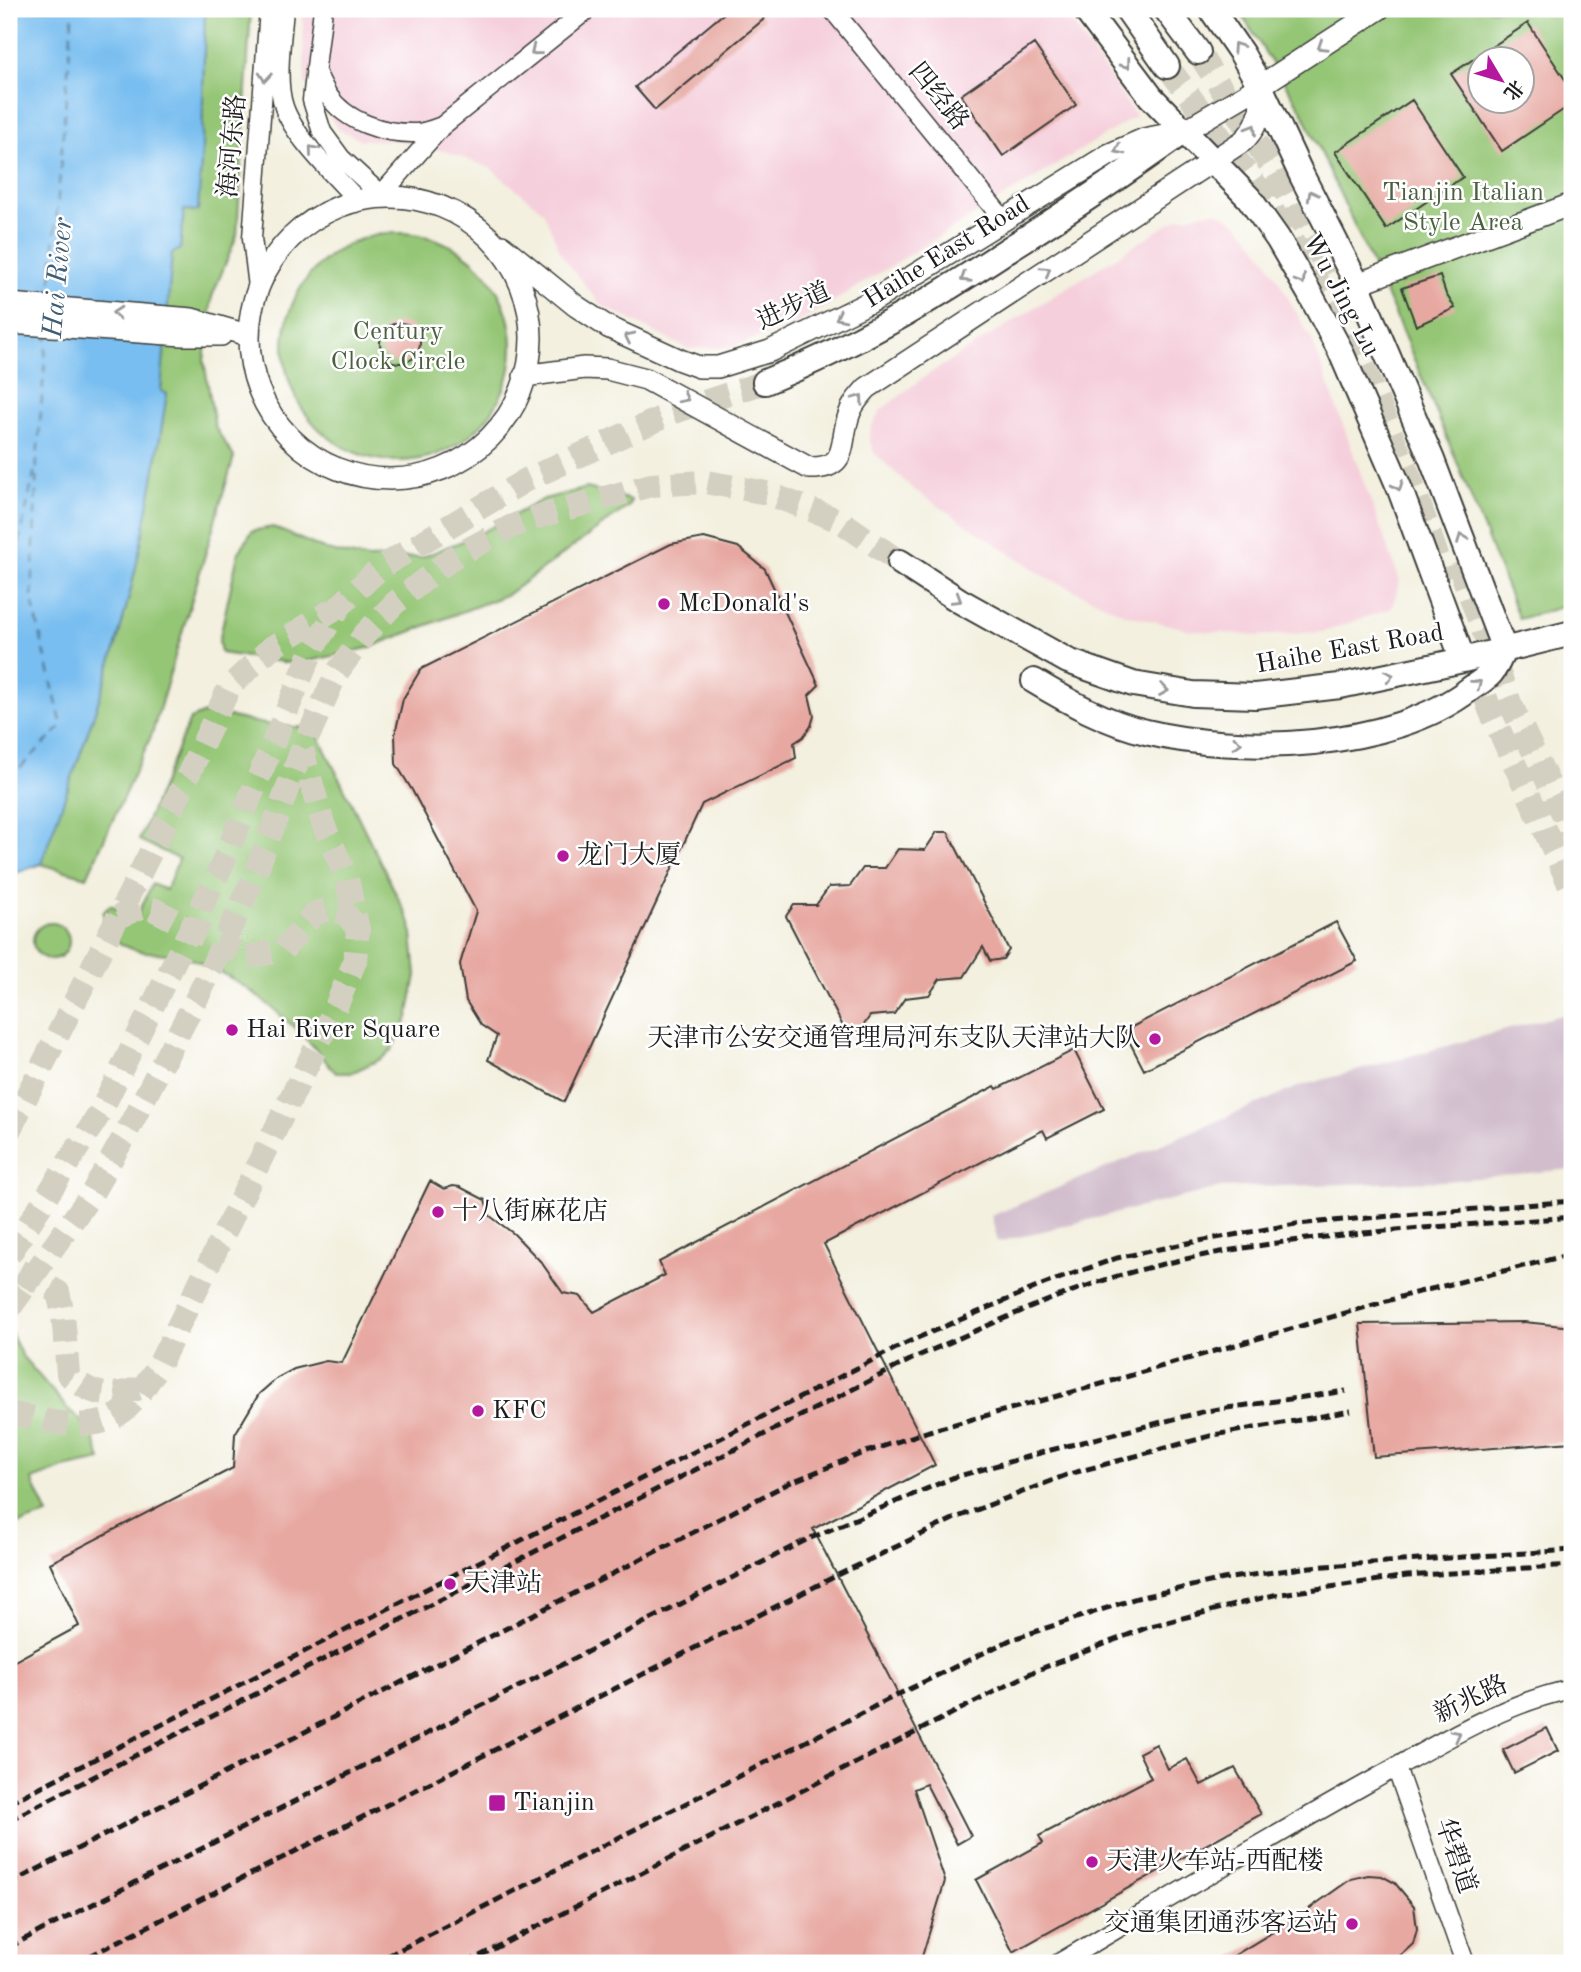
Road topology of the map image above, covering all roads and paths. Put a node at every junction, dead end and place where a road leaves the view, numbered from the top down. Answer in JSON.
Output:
{"nodes":[{"id":1,"x":269,"y":9,"type":"edge"},
{"id":2,"x":284,"y":9,"type":"edge"},
{"id":3,"x":323,"y":9,"type":"edge"},
{"id":4,"x":588,"y":9,"type":"edge"},
{"id":5,"x":832,"y":9,"type":"edge"},
{"id":6,"x":1085,"y":9,"type":"edge"},
{"id":7,"x":1127,"y":9,"type":"edge"},
{"id":8,"x":1166,"y":9,"type":"edge"},
{"id":9,"x":1211,"y":9,"type":"edge"},
{"id":10,"x":1379,"y":9,"type":"edge"},
{"id":11,"x":1198,"y":52,"type":"tunnel mouth"},
{"id":12,"x":1167,"y":66,"type":"tunnel mouth"},
{"id":13,"x":315,"y":70,"type":"junction"},
{"id":14,"x":1260,"y":86,"type":"junction"},
{"id":15,"x":442,"y":126,"type":"junction"},
{"id":16,"x":1184,"y":131,"type":"junction"},
{"id":17,"x":1214,"y":160,"type":"junction"},
{"id":18,"x":381,"y":195,"type":"junction"},
{"id":19,"x":358,"y":201,"type":"junction"},
{"id":20,"x":1572,"y":204,"type":"edge"},
{"id":21,"x":1003,"y":219,"type":"junction"},
{"id":22,"x":502,"y":246,"type":"junction"},
{"id":23,"x":1357,"y":284,"type":"junction"},
{"id":24,"x":258,"y":288,"type":"junction"},
{"id":25,"x":9,"y":304,"type":"edge"},
{"id":26,"x":9,"y":323,"type":"edge"},
{"id":27,"x":184,"y":327,"type":"junction"},
{"id":28,"x":247,"y":335,"type":"junction"},
{"id":29,"x":524,"y":376,"type":"junction"},
{"id":30,"x":765,"y":382,"type":"tunnel mouth"},
{"id":31,"x":900,"y":562,"type":"tunnel mouth"},
{"id":32,"x":1486,"y":601,"type":"junction"},
{"id":33,"x":1447,"y":614,"type":"junction"},
{"id":34,"x":1572,"y":633,"type":"edge"},
{"id":35,"x":1504,"y":649,"type":"junction"},
{"id":36,"x":1463,"y":660,"type":"junction"},
{"id":37,"x":1034,"y":681,"type":"dead end"},
{"id":38,"x":1572,"y":1689,"type":"edge"},
{"id":39,"x":1396,"y":1767,"type":"junction"},
{"id":40,"x":1059,"y":1963,"type":"edge"},
{"id":41,"x":1465,"y":1963,"type":"edge"}],
"edges":[{"from":1,"to":24,"type":"street","name":"海河东路","one_way":true},
{"from":19,"to":2,"type":"street","name":"海河东路","one_way":true},
{"from":3,"to":13,"type":"street"},
{"from":4,"to":15,"type":"street","one_way":true},
{"from":5,"to":21,"type":"street","name":"四经路"},
{"from":6,"to":16,"type":"main road","name":"Wu Jing Lu","one_way":true},
{"from":7,"to":12,"type":"main road"},
{"from":8,"to":11,"type":"main road"},
{"from":14,"to":9,"type":"main road","name":"Wu Jing Lu","one_way":true},
{"from":10,"to":14,"type":"street","name":"进步道","one_way":true},
{"from":13,"to":15,"type":"street"},
{"from":13,"to":18,"type":"street"},
{"from":14,"to":16,"type":"street","name":"进步道"},
{"from":17,"to":14,"type":"street","one_way":true},
{"from":23,"to":14,"type":"main road","name":"Wu Jing Lu","one_way":true},
{"from":15,"to":18,"type":"street"},
{"from":16,"to":17,"type":"main road","name":"Wu Jing Lu"},
{"from":16,"to":21,"type":"street","name":"进步道","one_way":true},
{"from":16,"to":30,"type":"main road","name":"Haihe East Road","one_way":true},
{"from":29,"to":17,"type":"street","one_way":true},
{"from":17,"to":33,"type":"main road","name":"Wu Jing Lu","one_way":true},
{"from":18,"to":19,"type":"street"},
{"from":18,"to":22,"type":"street","name":"进步道"},
{"from":19,"to":24,"type":"street"},
{"from":20,"to":23,"type":"street"},
{"from":21,"to":22,"type":"street","name":"进步道","one_way":true},
{"from":22,"to":29,"type":"street"},
{"from":32,"to":23,"type":"main road","name":"Wu Jing Lu","one_way":true},
{"from":24,"to":28,"type":"street"},
{"from":27,"to":25,"type":"street","one_way":true},
{"from":26,"to":27,"type":"street"},
{"from":27,"to":28,"type":"street"},
{"from":28,"to":29,"type":"street"},
{"from":31,"to":36,"type":"main road","name":"Haihe East Road","one_way":true},
{"from":32,"to":33,"type":"main road"},
{"from":32,"to":35,"type":"main road","name":"Wu Jing Lu"},
{"from":33,"to":36,"type":"main road","name":"Wu Jing Lu"},
{"from":34,"to":35,"type":"main road","name":"Haihe East Road"},
{"from":35,"to":36,"type":"main road","name":"Haihe East Road"},
{"from":37,"to":35,"type":"main road","one_way":true},
{"from":39,"to":38,"type":"street","name":"新兆路","one_way":true},
{"from":39,"to":40,"type":"street","name":"新兆路"},
{"from":39,"to":41,"type":"street","name":"华碧道"}]}
